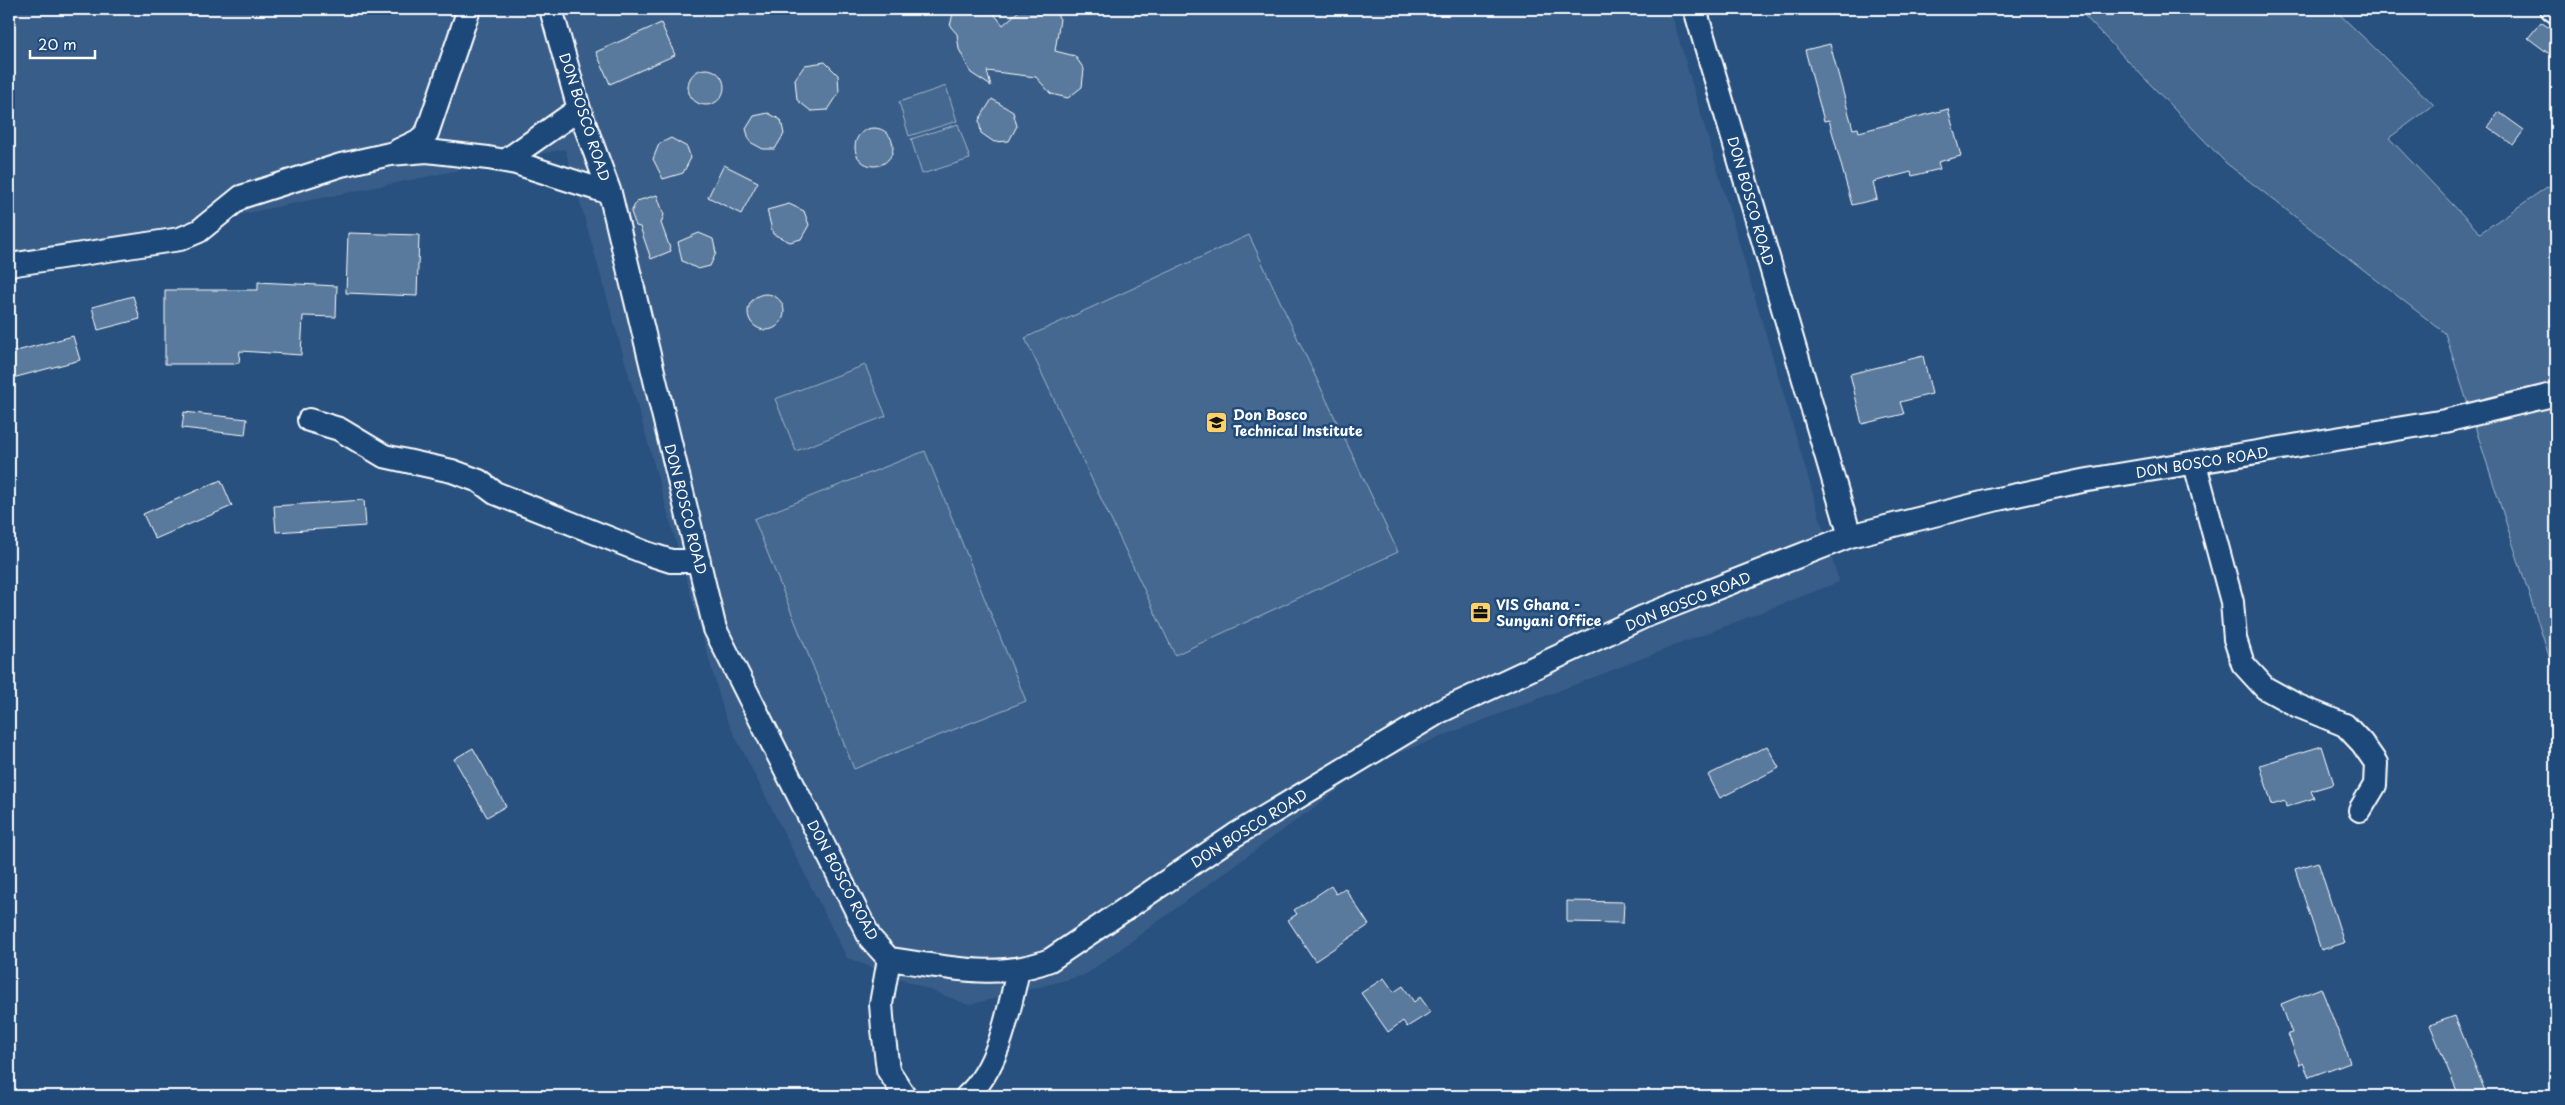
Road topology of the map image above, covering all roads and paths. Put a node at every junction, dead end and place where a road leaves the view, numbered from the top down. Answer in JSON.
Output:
{"nodes":[{"id":1,"x":470,"y":9,"type":"edge"},
{"id":2,"x":551,"y":9,"type":"edge"},
{"id":3,"x":1695,"y":9,"type":"edge"},
{"id":4,"x":2552,"y":9,"type":"edge"},
{"id":5,"x":2556,"y":12,"type":"edge"},
{"id":6,"x":579,"y":109,"type":"junction"},
{"id":7,"x":390,"y":154,"type":"junction"},
{"id":8,"x":505,"y":161,"type":"junction"},
{"id":9,"x":610,"y":193,"type":"junction"},
{"id":10,"x":9,"y":265,"type":"edge"},
{"id":11,"x":2556,"y":394,"type":"edge"},
{"id":12,"x":309,"y":420,"type":"dead end"},
{"id":13,"x":2195,"y":464,"type":"junction"},
{"id":14,"x":1850,"y":536,"type":"junction"},
{"id":15,"x":699,"y":561,"type":"junction"},
{"id":16,"x":2360,"y":810,"type":"dead end"},
{"id":17,"x":889,"y":959,"type":"junction"},
{"id":18,"x":1018,"y":970,"type":"junction"},
{"id":19,"x":905,"y":1096,"type":"edge"},
{"id":20,"x":967,"y":1096,"type":"edge"}],
"edges":[{"from":1,"to":7,"type":"street"},
{"from":2,"to":6,"type":"street","name":"DON BOSCO ROAD"},
{"from":3,"to":14,"type":"street","name":"DON BOSCO ROAD"},
{"from":4,"to":5,"type":"street"},
{"from":6,"to":8,"type":"street"},
{"from":6,"to":9,"type":"street","name":"DON BOSCO ROAD"},
{"from":7,"to":8,"type":"street"},
{"from":7,"to":10,"type":"street"},
{"from":8,"to":9,"type":"street"},
{"from":9,"to":15,"type":"street","name":"DON BOSCO ROAD"},
{"from":11,"to":13,"type":"street","name":"DON BOSCO ROAD"},
{"from":12,"to":15,"type":"street"},
{"from":13,"to":14,"type":"street","name":"DON BOSCO ROAD"},
{"from":13,"to":16,"type":"street"},
{"from":14,"to":18,"type":"street","name":"DON BOSCO ROAD"},
{"from":15,"to":17,"type":"street","name":"DON BOSCO ROAD"},
{"from":17,"to":18,"type":"street","name":"DON BOSCO ROAD"},
{"from":17,"to":19,"type":"street"},
{"from":18,"to":20,"type":"street"}]}
